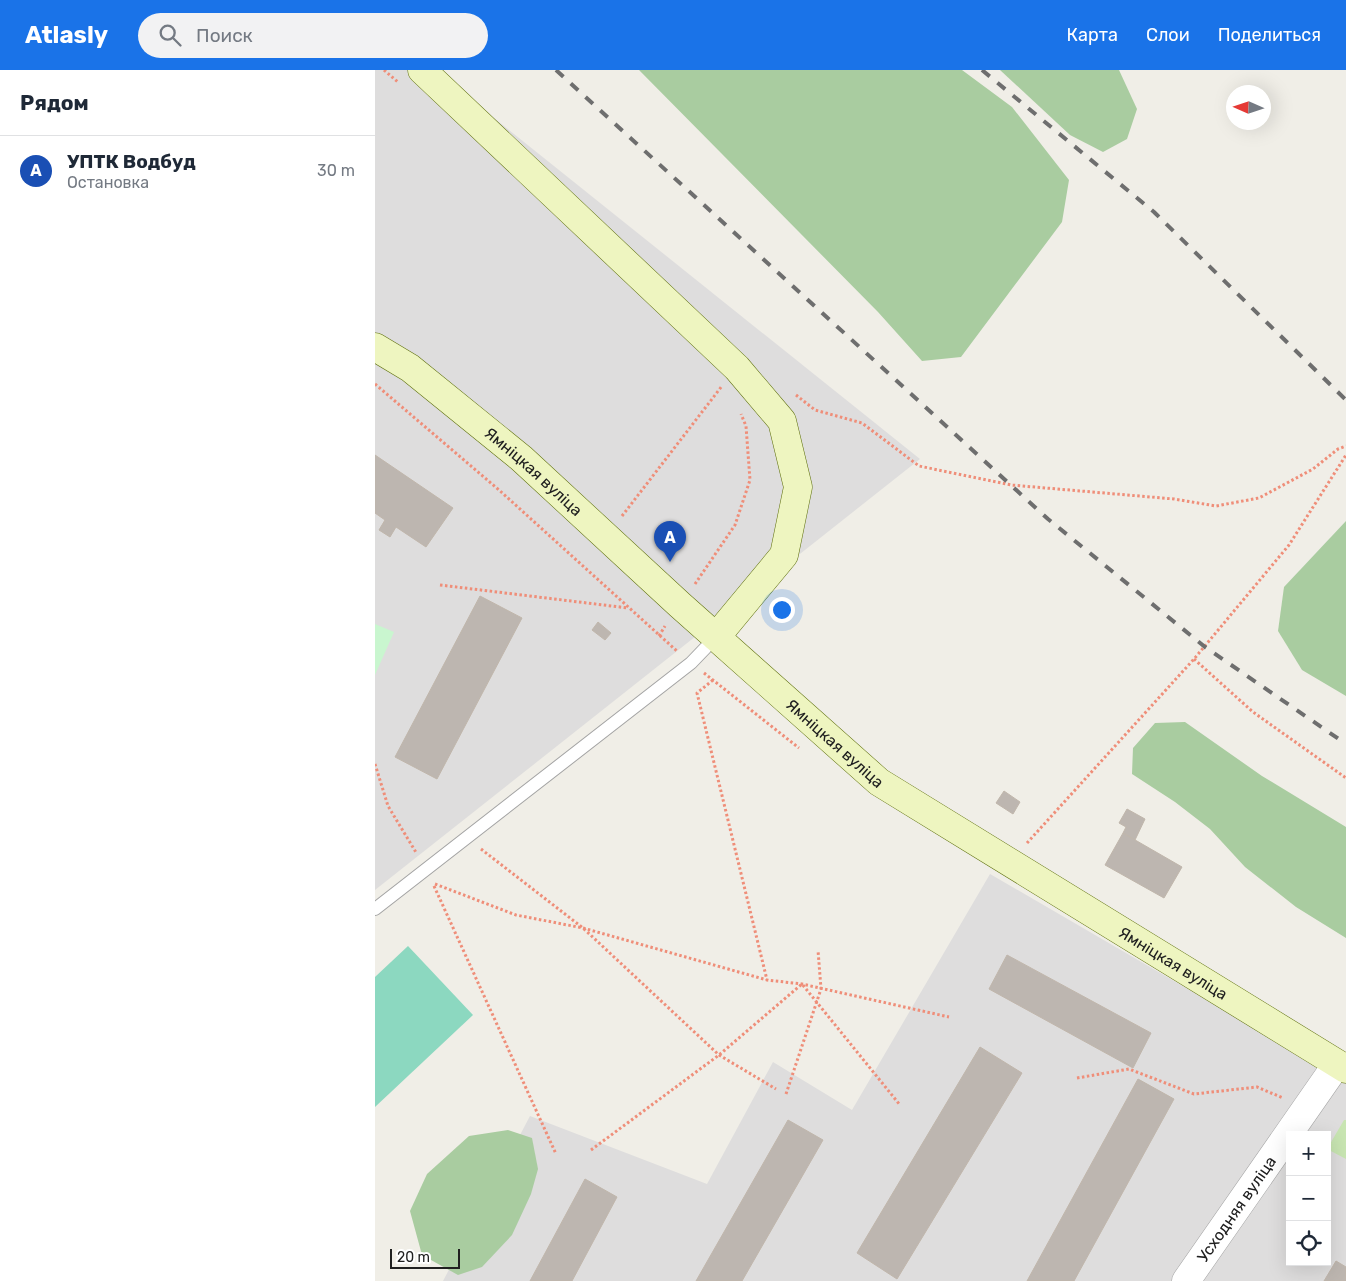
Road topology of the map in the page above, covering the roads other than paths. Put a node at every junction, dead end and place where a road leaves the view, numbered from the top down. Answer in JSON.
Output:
{"nodes":[{"id":1,"x":414,"y":80,"type":"edge"},
{"id":2,"x":375,"y":347,"type":"edge"},
{"id":3,"x":716,"y":637,"type":"junction"},
{"id":4,"x":375,"y":909,"type":"edge"},
{"id":5,"x":1342,"y":1067,"type":"edge"},
{"id":6,"x":1186,"y":1281,"type":"edge"}],
"edges":[{"from":1,"to":3,"type":"main road"},
{"from":2,"to":3,"type":"main road","name":"Ямніцкая вуліца"},
{"from":3,"to":4,"type":"lane"},
{"from":3,"to":5,"type":"main road","name":"Ямніцкая вуліца"},
{"from":5,"to":6,"type":"street","name":"Усходняя вуліца"}]}
